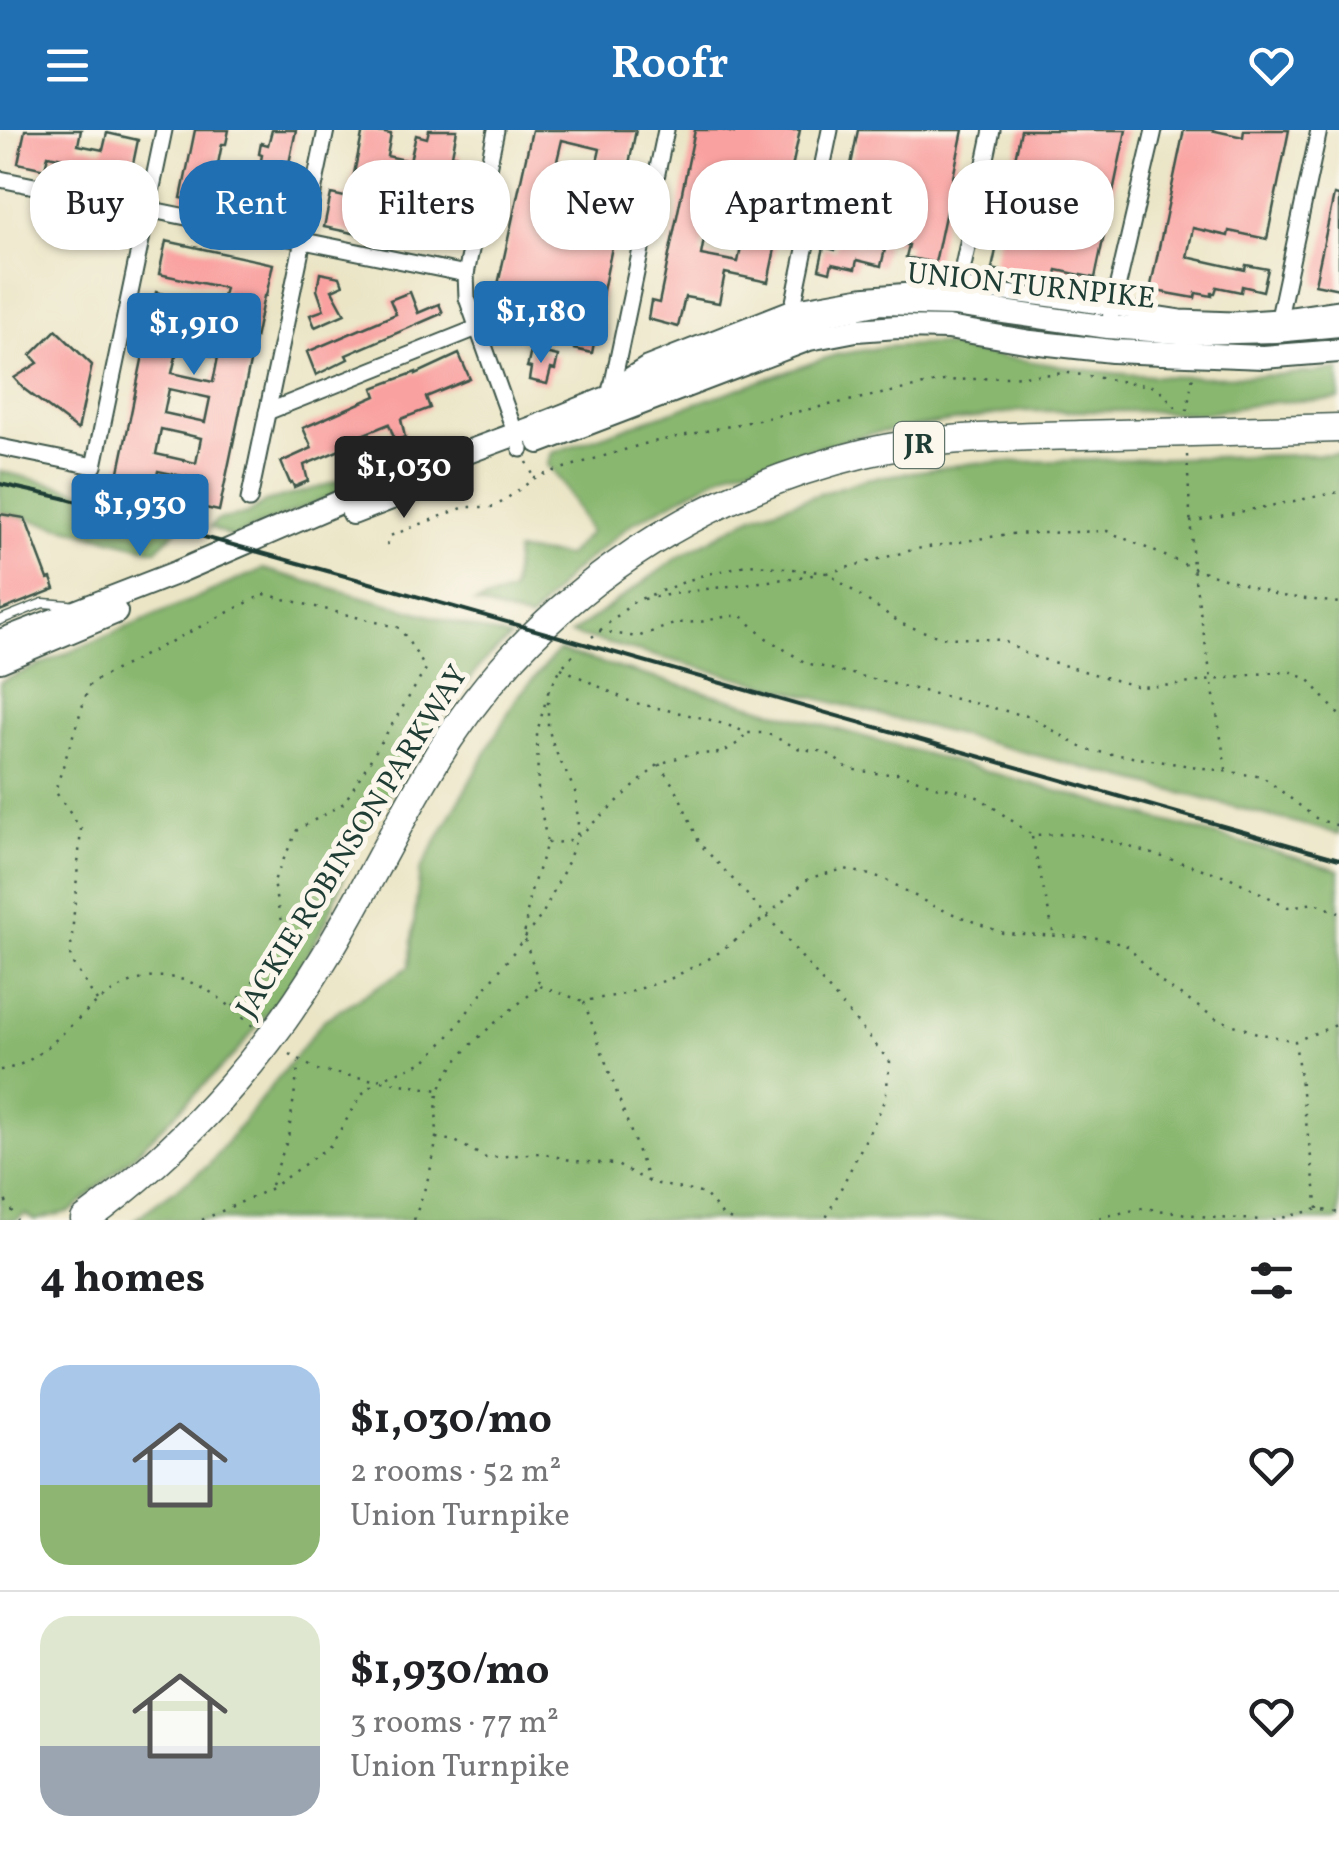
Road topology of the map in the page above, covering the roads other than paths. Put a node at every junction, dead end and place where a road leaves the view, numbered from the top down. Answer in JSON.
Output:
{"nodes":[{"id":1,"x":164,"y":130,"type":"edge"},
{"id":2,"x":326,"y":130,"type":"edge"},
{"id":3,"x":496,"y":130,"type":"edge"},
{"id":4,"x":666,"y":130,"type":"edge"},
{"id":5,"x":830,"y":130,"type":"edge"},
{"id":6,"x":992,"y":130,"type":"edge"},
{"id":7,"x":1154,"y":130,"type":"edge"},
{"id":8,"x":1319,"y":130,"type":"edge"},
{"id":9,"x":158,"y":160,"type":"edge"},
{"id":10,"x":320,"y":160,"type":"edge"},
{"id":11,"x":0,"y":179,"type":"edge"},
{"id":12,"x":30,"y":185,"type":"edge"},
{"id":13,"x":322,"y":245,"type":"edge"},
{"id":14,"x":139,"y":250,"type":"edge"},
{"id":15,"x":302,"y":250,"type":"edge"},
{"id":16,"x":466,"y":274,"type":"junction"},
{"id":17,"x":954,"y":307,"type":"junction"},
{"id":18,"x":1339,"y":308,"type":"edge"},
{"id":19,"x":791,"y":316,"type":"junction"},
{"id":20,"x":1110,"y":318,"type":"junction"},
{"id":21,"x":1278,"y":324,"type":"junction"},
{"id":22,"x":1339,"y":325,"type":"edge"},
{"id":23,"x":477,"y":328,"type":"junction"},
{"id":24,"x":1339,"y":350,"type":"edge"},
{"id":25,"x":1272,"y":356,"type":"junction"},
{"id":26,"x":611,"y":392,"type":"junction"},
{"id":27,"x":267,"y":412,"type":"junction"},
{"id":28,"x":1339,"y":428,"type":"edge"},
{"id":29,"x":1339,"y":439,"type":"edge"},
{"id":30,"x":3,"y":448,"type":"edge"},
{"id":31,"x":521,"y":448,"type":"junction"},
{"id":32,"x":248,"y":500,"type":"dead end"},
{"id":33,"x":88,"y":607,"type":"junction"},
{"id":34,"x":0,"y":620,"type":"edge"},
{"id":35,"x":0,"y":641,"type":"edge"},
{"id":36,"x":0,"y":661,"type":"edge"},
{"id":37,"x":85,"y":1220,"type":"edge"},
{"id":38,"x":114,"y":1220,"type":"edge"}],
"edges":[{"from":1,"to":9,"type":"street"},
{"from":2,"to":10,"type":"street"},
{"from":3,"to":16,"type":"street"},
{"from":4,"to":26,"type":"street"},
{"from":5,"to":19,"type":"street"},
{"from":6,"to":17,"type":"street"},
{"from":7,"to":20,"type":"street"},
{"from":8,"to":21,"type":"street"},
{"from":11,"to":12,"type":"street"},
{"from":13,"to":16,"type":"street"},
{"from":14,"to":30,"type":"street"},
{"from":15,"to":27,"type":"street"},
{"from":16,"to":23,"type":"street"},
{"from":17,"to":19,"type":"main road","name":"UNION TURNPIKE"},
{"from":17,"to":20,"type":"main road","name":"UNION TURNPIKE"},
{"from":17,"to":25,"type":"main road","name":"UNION TURNPIKE"},
{"from":17,"to":31,"type":"main road","name":"UNION TURNPIKE"},
{"from":18,"to":21,"type":"street","name":"UNION TURNPIKE"},
{"from":19,"to":26,"type":"main road","name":"UNION TURNPIKE"},
{"from":20,"to":21,"type":"main road","name":"UNION TURNPIKE"},
{"from":21,"to":22,"type":"main road","name":"UNION TURNPIKE"},
{"from":21,"to":25,"type":"street"},
{"from":23,"to":27,"type":"street"},
{"from":23,"to":31,"type":"street"},
{"from":24,"to":25,"type":"main road","name":"UNION TURNPIKE"},
{"from":26,"to":31,"type":"main road","name":"UNION TURNPIKE"},
{"from":27,"to":32,"type":"street"},
{"from":28,"to":37,"type":"highway","name":"JACKIE ROBINSON PARKWAY","number":"JR"},
{"from":29,"to":38,"type":"highway","name":"JACKIE ROBINSON PARKWAY","number":"JR"},
{"from":31,"to":33,"type":"main road","name":"UNION TURNPIKE"},
{"from":31,"to":36,"type":"main road","name":"UNION TURNPIKE"},
{"from":33,"to":34,"type":"lane"},
{"from":33,"to":35,"type":"main road","name":"UNION TURNPIKE"}]}
